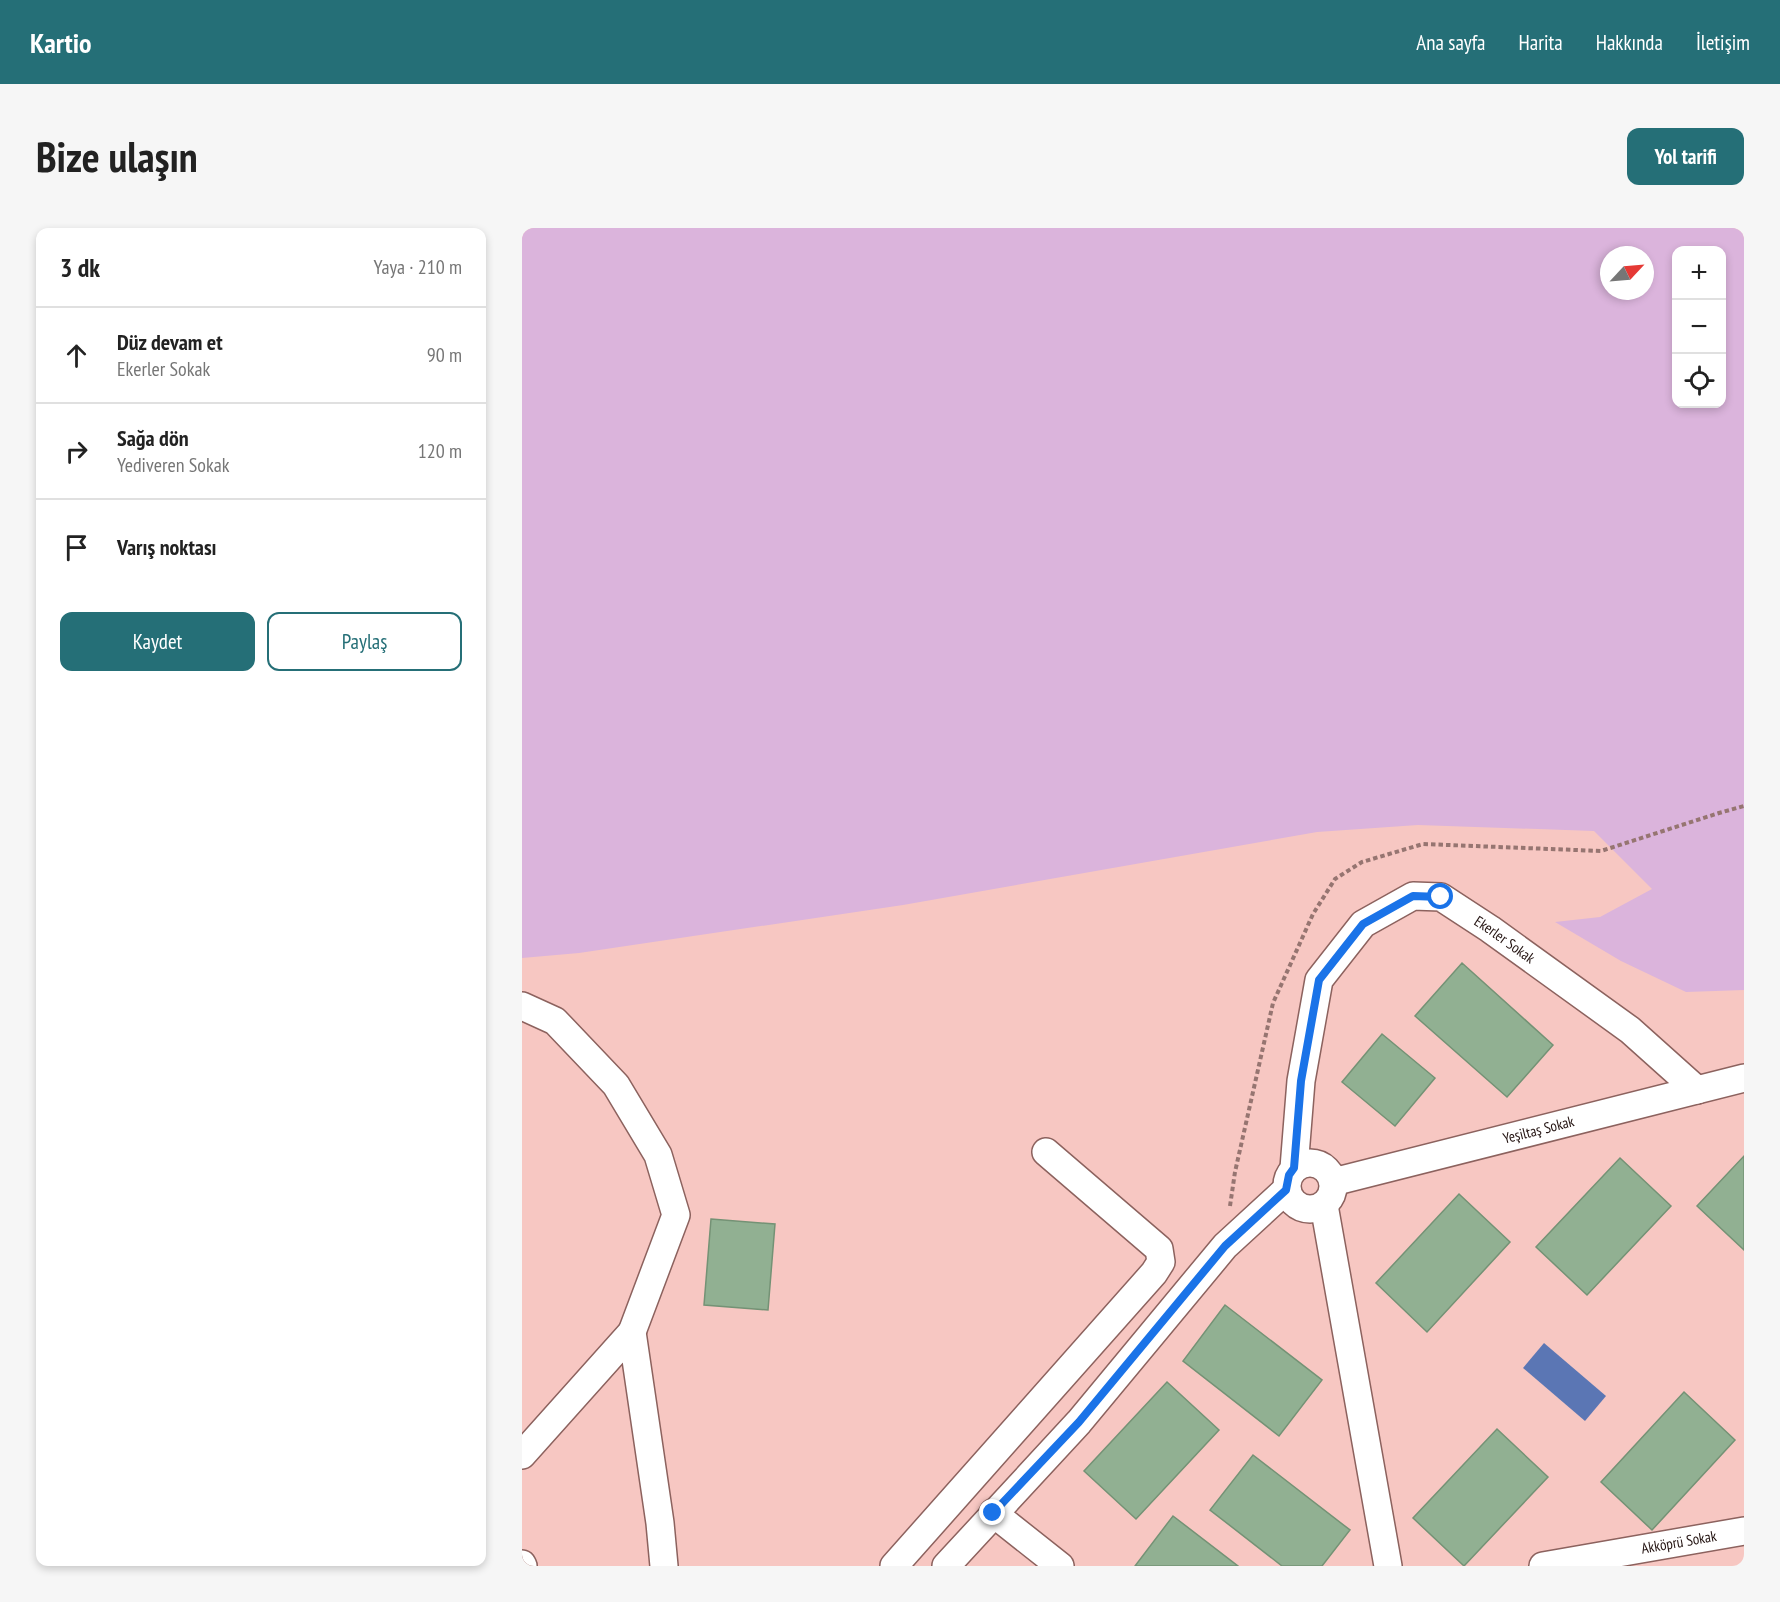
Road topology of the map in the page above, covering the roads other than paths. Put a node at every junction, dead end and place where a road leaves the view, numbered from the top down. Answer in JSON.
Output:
{"nodes":[{"id":1,"x":522,"y":1006,"type":"edge"},
{"id":2,"x":1744,"y":1078,"type":"edge"},
{"id":3,"x":1697,"y":1090,"type":"junction"},
{"id":4,"x":1046,"y":1152,"type":"dead end"},
{"id":5,"x":1290,"y":1179,"type":"junction"},
{"id":6,"x":1328,"y":1194,"type":"junction"},
{"id":7,"x":632,"y":1332,"type":"junction"},
{"id":8,"x":522,"y":1455,"type":"edge"},
{"id":9,"x":993,"y":1513,"type":"junction"},
{"id":10,"x":1744,"y":1531,"type":"edge"},
{"id":11,"x":664,"y":1566,"type":"edge"},
{"id":12,"x":894,"y":1566,"type":"edge"},
{"id":13,"x":946,"y":1566,"type":"edge"},
{"id":14,"x":1060,"y":1566,"type":"edge"},
{"id":15,"x":1388,"y":1566,"type":"edge"},
{"id":16,"x":1543,"y":1566,"type":"edge"}],
"edges":[{"from":1,"to":7,"type":"street"},
{"from":2,"to":3,"type":"street","name":"Yeşiltaş Sokak"},
{"from":3,"to":5,"type":"street","name":"Ekerler Sokak"},
{"from":3,"to":6,"type":"street","name":"Yeşiltaş Sokak"},
{"from":4,"to":12,"type":"street"},
{"from":5,"to":6,"type":"street"},
{"from":5,"to":6,"type":"street"},
{"from":5,"to":9,"type":"street"},
{"from":6,"to":15,"type":"street"},
{"from":7,"to":8,"type":"street"},
{"from":7,"to":11,"type":"street"},
{"from":9,"to":13,"type":"street"},
{"from":9,"to":14,"type":"street"},
{"from":10,"to":16,"type":"street","name":"Akköprü Sokak"}]}
